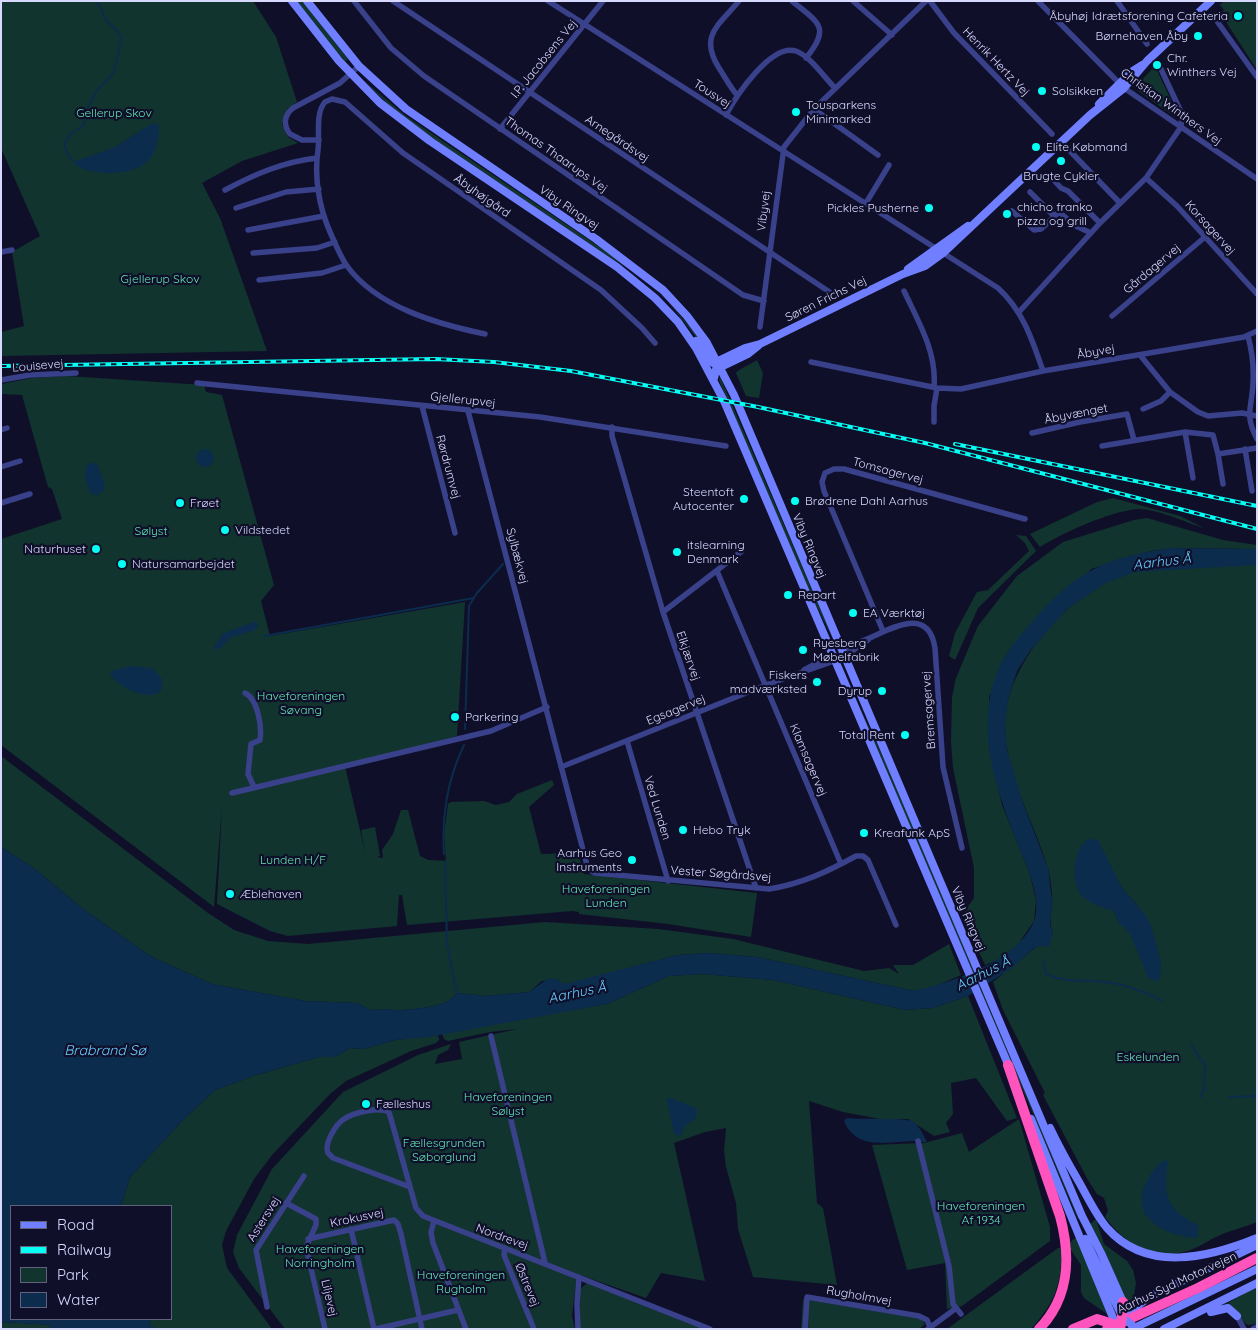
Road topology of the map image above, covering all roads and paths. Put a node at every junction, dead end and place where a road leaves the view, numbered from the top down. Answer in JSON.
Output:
{"nodes":[{"id":1,"x":292,"y":1,"type":"edge"},
{"id":2,"x":307,"y":1,"type":"edge"},
{"id":3,"x":354,"y":1,"type":"edge"},
{"id":4,"x":394,"y":1,"type":"edge"},
{"id":5,"x":548,"y":1,"type":"edge"},
{"id":6,"x":603,"y":1,"type":"edge"},
{"id":7,"x":738,"y":1,"type":"edge"},
{"id":8,"x":792,"y":1,"type":"edge"},
{"id":9,"x":853,"y":1,"type":"edge"},
{"id":10,"x":926,"y":1,"type":"edge"},
{"id":11,"x":930,"y":1,"type":"edge"},
{"id":12,"x":1038,"y":1,"type":"edge"},
{"id":13,"x":1117,"y":1,"type":"edge"},
{"id":14,"x":1211,"y":1,"type":"edge"},
{"id":15,"x":1214,"y":17,"type":"dead end"},
{"id":16,"x":584,"y":24,"type":"junction"},
{"id":17,"x":892,"y":35,"type":"junction"},
{"id":18,"x":1147,"y":44,"type":"dead end"},
{"id":19,"x":806,"y":58,"type":"junction"},
{"id":20,"x":359,"y":66,"type":"junction"},
{"id":21,"x":1160,"y":67,"type":"dead end"},
{"id":22,"x":351,"y":74,"type":"junction"},
{"id":23,"x":1257,"y":78,"type":"edge"},
{"id":24,"x":1121,"y":85,"type":"junction"},
{"id":25,"x":835,"y":88,"type":"junction"},
{"id":26,"x":530,"y":93,"type":"junction"},
{"id":27,"x":737,"y":95,"type":"junction"},
{"id":28,"x":814,"y":109,"type":"junction"},
{"id":29,"x":726,"y":115,"type":"junction"},
{"id":30,"x":1181,"y":127,"type":"junction"},
{"id":31,"x":500,"y":129,"type":"junction"},
{"id":32,"x":1052,"y":134,"type":"dead end"},
{"id":33,"x":319,"y":140,"type":"junction"},
{"id":34,"x":782,"y":151,"type":"junction"},
{"id":35,"x":1070,"y":151,"type":"dead end"},
{"id":36,"x":878,"y":155,"type":"dead end"},
{"id":37,"x":317,"y":158,"type":"junction"},
{"id":38,"x":889,"y":165,"type":"dead end"},
{"id":39,"x":1049,"y":175,"type":"dead end"},
{"id":40,"x":1146,"y":178,"type":"junction"},
{"id":41,"x":1257,"y":179,"type":"edge"},
{"id":42,"x":319,"y":189,"type":"junction"},
{"id":43,"x":225,"y":190,"type":"dead end"},
{"id":44,"x":1030,"y":192,"type":"dead end"},
{"id":45,"x":866,"y":203,"type":"junction"},
{"id":46,"x":1120,"y":204,"type":"junction"},
{"id":47,"x":236,"y":208,"type":"dead end"},
{"id":48,"x":1012,"y":211,"type":"dead end"},
{"id":49,"x":324,"y":216,"type":"junction"},
{"id":50,"x":1054,"y":216,"type":"junction"},
{"id":51,"x":1100,"y":224,"type":"junction"},
{"id":52,"x":248,"y":230,"type":"dead end"},
{"id":53,"x":1091,"y":233,"type":"junction"},
{"id":54,"x":1205,"y":237,"type":"junction"},
{"id":55,"x":335,"y":242,"type":"junction"},
{"id":56,"x":12,"y":250,"type":"dead end"},
{"id":57,"x":939,"y":251,"type":"junction"},
{"id":58,"x":1,"y":252,"type":"edge"},
{"id":59,"x":769,"y":252,"type":"junction"},
{"id":60,"x":253,"y":253,"type":"dead end"},
{"id":61,"x":346,"y":265,"type":"junction"},
{"id":62,"x":259,"y":280,"type":"dead end"},
{"id":63,"x":904,"y":291,"type":"dead end"},
{"id":64,"x":831,"y":293,"type":"dead end"},
{"id":65,"x":1257,"y":294,"type":"edge"},
{"id":66,"x":764,"y":301,"type":"junction"},
{"id":67,"x":1020,"y":312,"type":"junction"},
{"id":68,"x":1112,"y":316,"type":"dead end"},
{"id":69,"x":678,"y":322,"type":"junction"},
{"id":70,"x":760,"y":327,"type":"dead end"},
{"id":71,"x":1257,"y":331,"type":"edge"},
{"id":72,"x":485,"y":334,"type":"dead end"},
{"id":73,"x":1248,"y":336,"type":"junction"},
{"id":74,"x":655,"y":343,"type":"dead end"},
{"id":75,"x":1140,"y":355,"type":"junction"},
{"id":76,"x":811,"y":362,"type":"dead end"},
{"id":77,"x":718,"y":365,"type":"junction"},
{"id":78,"x":1043,"y":371,"type":"junction"},
{"id":79,"x":76,"y":373,"type":"dead end"},
{"id":80,"x":714,"y":378,"type":"junction"},
{"id":81,"x":1,"y":380,"type":"edge"},
{"id":82,"x":197,"y":383,"type":"dead end"},
{"id":83,"x":936,"y":388,"type":"junction"},
{"id":84,"x":1170,"y":392,"type":"junction"},
{"id":85,"x":422,"y":406,"type":"junction"},
{"id":86,"x":1142,"y":409,"type":"dead end"},
{"id":87,"x":468,"y":411,"type":"junction"},
{"id":88,"x":1248,"y":415,"type":"junction"},
{"id":89,"x":1257,"y":416,"type":"edge"},
{"id":90,"x":934,"y":422,"type":"dead end"},
{"id":91,"x":612,"y":427,"type":"junction"},
{"id":92,"x":1185,"y":432,"type":"junction"},
{"id":93,"x":1032,"y":433,"type":"dead end"},
{"id":94,"x":1257,"y":439,"type":"edge"},
{"id":95,"x":1134,"y":440,"type":"junction"},
{"id":96,"x":726,"y":446,"type":"dead end"},
{"id":97,"x":1102,"y":446,"type":"dead end"},
{"id":98,"x":1257,"y":448,"type":"edge"},
{"id":99,"x":1245,"y":449,"type":"junction"},
{"id":100,"x":1218,"y":454,"type":"junction"},
{"id":101,"x":20,"y":461,"type":"dead end"},
{"id":102,"x":1,"y":467,"type":"edge"},
{"id":103,"x":1193,"y":478,"type":"dead end"},
{"id":104,"x":1223,"y":484,"type":"dead end"},
{"id":105,"x":1252,"y":491,"type":"dead end"},
{"id":106,"x":30,"y":494,"type":"dead end"},
{"id":107,"x":1,"y":503,"type":"edge"},
{"id":108,"x":1025,"y":519,"type":"dead end"},
{"id":109,"x":455,"y":533,"type":"dead end"},
{"id":110,"x":742,"y":552,"type":"dead end"},
{"id":111,"x":717,"y":571,"type":"junction"},
{"id":112,"x":662,"y":612,"type":"junction"},
{"id":113,"x":883,"y":631,"type":"junction"},
{"id":114,"x":844,"y":653,"type":"junction"},
{"id":115,"x":833,"y":658,"type":"junction"},
{"id":116,"x":766,"y":685,"type":"junction"},
{"id":117,"x":245,"y":693,"type":"dead end"},
{"id":118,"x":547,"y":707,"type":"junction"},
{"id":119,"x":697,"y":712,"type":"junction"},
{"id":120,"x":627,"y":741,"type":"junction"},
{"id":121,"x":562,"y":767,"type":"junction"},
{"id":122,"x":254,"y":787,"type":"junction"},
{"id":123,"x":232,"y":793,"type":"dead end"},
{"id":124,"x":962,"y":848,"type":"dead end"},
{"id":125,"x":841,"y":864,"type":"junction"},
{"id":126,"x":596,"y":873,"type":"joint"},
{"id":127,"x":668,"y":881,"type":"junction"},
{"id":128,"x":756,"y":888,"type":"junction"},
{"id":129,"x":896,"y":925,"type":"dead end"},
{"id":130,"x":972,"y":969,"type":"junction"},
{"id":131,"x":999,"y":1021,"type":"junction"},
{"id":132,"x":491,"y":1036,"type":"dead end"},
{"id":133,"x":1008,"y":1065,"type":"junction"},
{"id":134,"x":918,"y":1141,"type":"dead end"},
{"id":135,"x":304,"y":1176,"type":"dead end"},
{"id":136,"x":410,"y":1187,"type":"junction"},
{"id":137,"x":286,"y":1203,"type":"junction"},
{"id":138,"x":434,"y":1221,"type":"junction"},
{"id":139,"x":351,"y":1229,"type":"junction"},
{"id":140,"x":1083,"y":1231,"type":"junction"},
{"id":141,"x":308,"y":1238,"type":"junction"},
{"id":142,"x":1257,"y":1238,"type":"edge"},
{"id":143,"x":1257,"y":1245,"type":"edge"},
{"id":144,"x":505,"y":1248,"type":"junction"},
{"id":145,"x":1257,"y":1258,"type":"edge"},
{"id":146,"x":545,"y":1263,"type":"junction"},
{"id":147,"x":1257,"y":1269,"type":"edge"},
{"id":148,"x":579,"y":1277,"type":"junction"},
{"id":149,"x":1257,"y":1282,"type":"edge"},
{"id":150,"x":1122,"y":1302,"type":"joint"},
{"id":151,"x":267,"y":1307,"type":"dead end"},
{"id":152,"x":955,"y":1309,"type":"junction"},
{"id":153,"x":458,"y":1310,"type":"junction"},
{"id":154,"x":961,"y":1314,"type":"dead end"},
{"id":155,"x":420,"y":1319,"type":"junction"},
{"id":156,"x":1239,"y":1319,"type":"joint"},
{"id":157,"x":1179,"y":1322,"type":"junction"},
{"id":158,"x":1123,"y":1324,"type":"edge"},
{"id":159,"x":929,"y":1328,"type":"edge"},
{"id":160,"x":326,"y":1329,"type":"edge"},
{"id":161,"x":375,"y":1329,"type":"edge"},
{"id":162,"x":422,"y":1329,"type":"edge"},
{"id":163,"x":466,"y":1329,"type":"edge"},
{"id":164,"x":534,"y":1329,"type":"edge"},
{"id":165,"x":578,"y":1329,"type":"edge"},
{"id":166,"x":710,"y":1329,"type":"edge"},
{"id":167,"x":805,"y":1329,"type":"edge"},
{"id":168,"x":1039,"y":1329,"type":"edge"},
{"id":169,"x":1073,"y":1329,"type":"edge"},
{"id":170,"x":1164,"y":1329,"type":"edge"},
{"id":171,"x":1244,"y":1329,"type":"edge"}],
"edges":[{"from":1,"to":22,"type":"main road","name":"Viby Ringvej"},
{"from":2,"to":20,"type":"main road","name":"Viby Ringvej"},
{"from":3,"to":31,"type":"street","name":"Thomas Thaarups Vej"},
{"from":4,"to":26,"type":"street","name":"Arnegårdsvej"},
{"from":5,"to":16,"type":"street","name":"Tousvej"},
{"from":6,"to":16,"type":"street","name":"I.P. Jacobsens Vej"},
{"from":7,"to":27,"type":"street"},
{"from":8,"to":19,"type":"street"},
{"from":9,"to":17,"type":"street"},
{"from":10,"to":17,"type":"street","name":"Vibyvej"},
{"from":11,"to":32,"type":"street","name":"Henrik Hertz Vej"},
{"from":12,"to":24,"type":"street","name":"Christian Winthers Vej"},
{"from":13,"to":18,"type":"street"},
{"from":14,"to":24,"type":"main road","name":"Søren Frichs Vej"},
{"from":15,"to":23,"type":"street"},
{"from":16,"to":26,"type":"street","name":"I.P. Jacobsens Vej"},
{"from":16,"to":29,"type":"street","name":"Tousvej"},
{"from":17,"to":25,"type":"street","name":"Vibyvej"},
{"from":19,"to":25,"type":"street"},
{"from":19,"to":27,"type":"street"},
{"from":20,"to":22,"type":"street"},
{"from":20,"to":77,"type":"main road","name":"Viby Ringvej"},
{"from":21,"to":30,"type":"street"},
{"from":22,"to":33,"type":"street"},
{"from":22,"to":69,"type":"main road","name":"Viby Ringvej"},
{"from":24,"to":30,"type":"street","name":"Christian Winthers Vej"},
{"from":24,"to":57,"type":"main road","name":"Søren Frichs Vej"},
{"from":25,"to":28,"type":"street","name":"Vibyvej"},
{"from":26,"to":31,"type":"street","name":"I.P. Jacobsens Vej"},
{"from":26,"to":59,"type":"street","name":"Arnegårdsvej"},
{"from":27,"to":29,"type":"street"},
{"from":28,"to":34,"type":"street","name":"Vibyvej"},
{"from":28,"to":36,"type":"street"},
{"from":29,"to":34,"type":"street","name":"Tousvej"},
{"from":30,"to":40,"type":"street"},
{"from":30,"to":41,"type":"street","name":"Christian Winthers Vej"},
{"from":31,"to":66,"type":"street","name":"Thomas Thaarups Vej"},
{"from":33,"to":37,"type":"street","name":"Åbyhøjgård"},
{"from":33,"to":74,"type":"street","name":"Åbyhøjgård"},
{"from":34,"to":45,"type":"street","name":"Tousvej"},
{"from":34,"to":59,"type":"street","name":"Vibyvej"},
{"from":35,"to":46,"type":"street"},
{"from":37,"to":42,"type":"street","name":"Åbyhøjgård"},
{"from":37,"to":43,"type":"street"},
{"from":38,"to":45,"type":"street"},
{"from":39,"to":51,"type":"street"},
{"from":40,"to":46,"type":"street"},
{"from":40,"to":54,"type":"street","name":"Korsagervej"},
{"from":42,"to":47,"type":"street"},
{"from":42,"to":49,"type":"street","name":"Åbyhøjgård"},
{"from":44,"to":50,"type":"street"},
{"from":45,"to":57,"type":"street","name":"Tousvej"},
{"from":46,"to":51,"type":"street"},
{"from":48,"to":50,"type":"street"},
{"from":49,"to":52,"type":"street"},
{"from":49,"to":55,"type":"street","name":"Åbyhøjgård"},
{"from":50,"to":53,"type":"street"},
{"from":51,"to":53,"type":"street"},
{"from":53,"to":67,"type":"street"},
{"from":54,"to":65,"type":"street","name":"Korsagervej"},
{"from":54,"to":68,"type":"street","name":"Gårdagervej"},
{"from":55,"to":60,"type":"street"},
{"from":55,"to":61,"type":"street","name":"Åbyhøjgård"},
{"from":56,"to":58,"type":"street"},
{"from":57,"to":67,"type":"street","name":"Tousvej"},
{"from":57,"to":77,"type":"main road","name":"Søren Frichs Vej"},
{"from":59,"to":64,"type":"street","name":"Arnegårdsvej"},
{"from":59,"to":66,"type":"street","name":"Vibyvej"},
{"from":61,"to":62,"type":"street"},
{"from":61,"to":72,"type":"street","name":"Åbyhøjgård"},
{"from":63,"to":83,"type":"street"},
{"from":66,"to":70,"type":"street","name":"Vibyvej"},
{"from":67,"to":78,"type":"street","name":"Tousvej"},
{"from":69,"to":77,"type":"main road"},
{"from":69,"to":80,"type":"main road","name":"Viby Ringvej"},
{"from":71,"to":73,"type":"street","name":"Åbyvej"},
{"from":73,"to":75,"type":"street","name":"Åbyvej"},
{"from":73,"to":88,"type":"street"},
{"from":75,"to":78,"type":"street","name":"Åbyvej"},
{"from":75,"to":84,"type":"street"},
{"from":76,"to":83,"type":"street","name":"Åbyvej"},
{"from":77,"to":80,"type":"main road"},
{"from":77,"to":114,"type":"main road","name":"Viby Ringvej"},
{"from":78,"to":83,"type":"street","name":"Åbyvej"},
{"from":79,"to":81,"type":"street","name":"Louisevej"},
{"from":80,"to":115,"type":"main road","name":"Viby Ringvej"},
{"from":82,"to":85,"type":"street","name":"Gjellerupvej"},
{"from":83,"to":90,"type":"street"},
{"from":84,"to":86,"type":"street"},
{"from":84,"to":88,"type":"street"},
{"from":85,"to":87,"type":"street","name":"Gjellerupvej"},
{"from":85,"to":109,"type":"street","name":"Rørdrumvej"},
{"from":87,"to":91,"type":"street","name":"Gjellerupvej"},
{"from":87,"to":118,"type":"street","name":"Sylbækvej"},
{"from":88,"to":89,"type":"street"},
{"from":88,"to":94,"type":"street"},
{"from":91,"to":96,"type":"street","name":"Gjellerupvej"},
{"from":91,"to":112,"type":"street","name":"Elkjærvej"},
{"from":92,"to":95,"type":"street"},
{"from":92,"to":100,"type":"street"},
{"from":92,"to":103,"type":"street"},
{"from":93,"to":95,"type":"street","name":"Åbyvænget"},
{"from":95,"to":97,"type":"street"},
{"from":98,"to":99,"type":"street"},
{"from":99,"to":100,"type":"street"},
{"from":99,"to":105,"type":"street"},
{"from":100,"to":104,"type":"street"},
{"from":101,"to":102,"type":"street"},
{"from":106,"to":107,"type":"street"},
{"from":108,"to":113,"type":"street","name":"Tomsagervej"},
{"from":110,"to":111,"type":"street"},
{"from":111,"to":112,"type":"street"},
{"from":111,"to":116,"type":"street","name":"Klamsagervej"},
{"from":112,"to":119,"type":"street","name":"Elkjærvej"},
{"from":113,"to":114,"type":"street","name":"Bremsagervej"},
{"from":113,"to":124,"type":"street","name":"Bremsagervej"},
{"from":114,"to":115,"type":"main road"},
{"from":114,"to":130,"type":"main road","name":"Viby Ringvej"},
{"from":115,"to":116,"type":"street","name":"Egsagervej"},
{"from":115,"to":130,"type":"main road","name":"Viby Ringvej"},
{"from":116,"to":119,"type":"street","name":"Egsagervej"},
{"from":116,"to":125,"type":"street","name":"Klamsagervej"},
{"from":117,"to":122,"type":"street"},
{"from":118,"to":121,"type":"street","name":"Sylbækvej"},
{"from":118,"to":122,"type":"street"},
{"from":119,"to":120,"type":"street","name":"Egsagervej"},
{"from":119,"to":128,"type":"street","name":"Elkjærvej"},
{"from":120,"to":121,"type":"street","name":"Egsagervej"},
{"from":120,"to":127,"type":"street","name":"Ved Lunden"},
{"from":121,"to":126,"type":"street","name":"Sylbækvej"},
{"from":122,"to":123,"type":"street"},
{"from":125,"to":128,"type":"street","name":"Vester Søgårdsvej"},
{"from":125,"to":129,"type":"street"},
{"from":126,"to":127,"type":"street","name":"Vester Søgårdsvej"},
{"from":127,"to":128,"type":"street","name":"Vester Søgårdsvej"},
{"from":130,"to":131,"type":"main road","name":"Viby Ringvej"},
{"from":130,"to":133,"type":"main road","name":"Viby Ringvej"},
{"from":131,"to":140,"type":"main road","name":"Viby Ringvej"},
{"from":131,"to":142,"type":"main road"},
{"from":132,"to":146,"type":"street"},
{"from":133,"to":140,"type":"main road","name":"Viby Ringvej"},
{"from":133,"to":168,"type":"highway"},
{"from":134,"to":152,"type":"street"},
{"from":135,"to":137,"type":"street","name":"Astersvej"},
{"from":136,"to":136,"type":"street"},
{"from":136,"to":138,"type":"street","name":"Nordrevej"},
{"from":137,"to":141,"type":"street","name":"Liljevej"},
{"from":137,"to":151,"type":"street","name":"Astersvej"},
{"from":138,"to":144,"type":"street","name":"Nordrevej"},
{"from":138,"to":153,"type":"street"},
{"from":139,"to":141,"type":"street","name":"Krokusvej"},
{"from":139,"to":155,"type":"street","name":"Krokusvej"},
{"from":139,"to":161,"type":"street"},
{"from":140,"to":150,"type":"main road","name":"Viby Ringvej"},
{"from":140,"to":158,"type":"main road","name":"Viby Ringvej"},
{"from":141,"to":160,"type":"street","name":"Liljevej"},
{"from":143,"to":158,"type":"main road"},
{"from":144,"to":146,"type":"street","name":"Nordrevej"},
{"from":144,"to":164,"type":"street","name":"Østrevej"},
{"from":145,"to":158,"type":"highway","name":"Aarhus Syd Motorvejen"},
{"from":146,"to":148,"type":"street","name":"Nordrevej"},
{"from":147,"to":158,"type":"main road"},
{"from":148,"to":165,"type":"street"},
{"from":148,"to":166,"type":"street"},
{"from":149,"to":157,"type":"main road"},
{"from":150,"to":158,"type":"highway"},
{"from":152,"to":154,"type":"street"},
{"from":152,"to":159,"type":"street"},
{"from":153,"to":155,"type":"street"},
{"from":153,"to":163,"type":"street"},
{"from":155,"to":161,"type":"street"},
{"from":155,"to":162,"type":"street"},
{"from":156,"to":157,"type":"main road"},
{"from":156,"to":171,"type":"street"},
{"from":157,"to":170,"type":"main road"},
{"from":158,"to":169,"type":"highway","name":"Aarhus Syd Motorvejen"},
{"from":159,"to":167,"type":"street","name":"Rugholmvej"}]}
